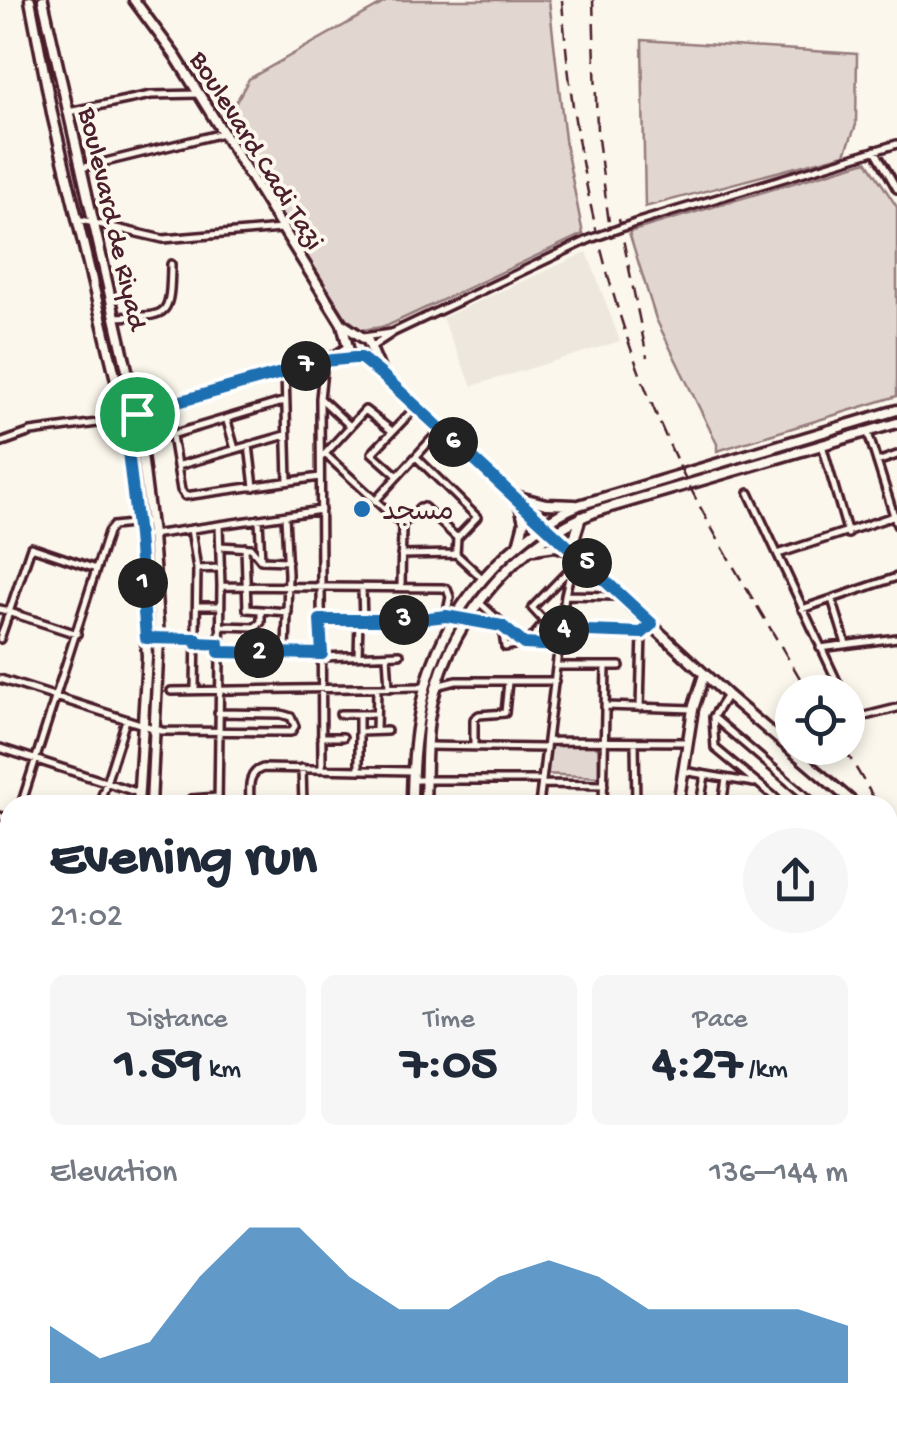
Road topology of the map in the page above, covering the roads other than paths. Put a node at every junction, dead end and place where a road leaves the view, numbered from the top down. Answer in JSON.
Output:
{"nodes":[{"id":1,"x":30,"y":0,"type":"edge"},
{"id":2,"x":43,"y":0,"type":"edge"},
{"id":3,"x":134,"y":0,"type":"edge"},
{"id":4,"x":199,"y":94,"type":"junction"},
{"id":5,"x":68,"y":112,"type":"junction"},
{"id":6,"x":223,"y":133,"type":"junction"},
{"id":7,"x":897,"y":144,"type":"edge"},
{"id":8,"x":875,"y":150,"type":"junction"},
{"id":9,"x":82,"y":168,"type":"junction"},
{"id":10,"x":897,"y":189,"type":"edge"},
{"id":11,"x":77,"y":219,"type":"junction"},
{"id":12,"x":94,"y":221,"type":"junction"},
{"id":13,"x":282,"y":229,"type":"junction"},
{"id":14,"x":171,"y":264,"type":"dead end"},
{"id":15,"x":114,"y":317,"type":"junction"},
{"id":16,"x":342,"y":324,"type":"junction"},
{"id":17,"x":394,"y":332,"type":"junction"},
{"id":18,"x":361,"y":337,"type":"junction"},
{"id":19,"x":348,"y":346,"type":"junction"},
{"id":20,"x":370,"y":349,"type":"junction"},
{"id":21,"x":357,"y":358,"type":"junction"},
{"id":22,"x":324,"y":361,"type":"junction"},
{"id":23,"x":284,"y":372,"type":"junction"},
{"id":24,"x":382,"y":375,"type":"junction"},
{"id":25,"x":320,"y":398,"type":"junction"},
{"id":26,"x":285,"y":401,"type":"junction"},
{"id":27,"x":167,"y":406,"type":"junction"},
{"id":28,"x":415,"y":408,"type":"junction"},
{"id":29,"x":897,"y":410,"type":"edge"},
{"id":30,"x":137,"y":414,"type":"junction"},
{"id":31,"x":124,"y":417,"type":"junction"},
{"id":32,"x":227,"y":420,"type":"junction"},
{"id":33,"x":897,"y":423,"type":"edge"},
{"id":34,"x":350,"y":426,"type":"junction"},
{"id":35,"x":440,"y":430,"type":"junction"},
{"id":36,"x":392,"y":431,"type":"junction"},
{"id":37,"x":868,"y":432,"type":"junction"},
{"id":38,"x":286,"y":435,"type":"junction"},
{"id":39,"x":172,"y":436,"type":"junction"},
{"id":40,"x":0,"y":444,"type":"edge"},
{"id":41,"x":249,"y":445,"type":"junction"},
{"id":42,"x":822,"y":445,"type":"junction"},
{"id":43,"x":235,"y":448,"type":"junction"},
{"id":44,"x":323,"y":456,"type":"junction"},
{"id":45,"x":897,"y":456,"type":"edge"},
{"id":46,"x":416,"y":457,"type":"junction"},
{"id":47,"x":877,"y":462,"type":"junction"},
{"id":48,"x":177,"y":466,"type":"junction"},
{"id":49,"x":398,"y":476,"type":"junction"},
{"id":50,"x":320,"y":477,"type":"junction"},
{"id":51,"x":288,"y":481,"type":"junction"},
{"id":52,"x":254,"y":487,"type":"junction"},
{"id":53,"x":749,"y":493,"type":"dead end"},
{"id":54,"x":515,"y":498,"type":"junction"},
{"id":55,"x":375,"y":501,"type":"junction"},
{"id":56,"x":579,"y":504,"type":"junction"},
{"id":57,"x":322,"y":510,"type":"junction"},
{"id":58,"x":285,"y":515,"type":"junction"},
{"id":59,"x":895,"y":516,"type":"edge"},
{"id":60,"x":581,"y":518,"type":"junction"},
{"id":61,"x":259,"y":519,"type":"junction"},
{"id":62,"x":150,"y":522,"type":"junction"},
{"id":63,"x":544,"y":523,"type":"junction"},
{"id":64,"x":137,"y":524,"type":"junction"},
{"id":65,"x":219,"y":525,"type":"junction"},
{"id":66,"x":402,"y":525,"type":"junction"},
{"id":67,"x":897,"y":525,"type":"edge"},
{"id":68,"x":190,"y":529,"type":"junction"},
{"id":69,"x":554,"y":532,"type":"junction"},
{"id":70,"x":848,"y":534,"type":"junction"},
{"id":71,"x":152,"y":535,"type":"junction"},
{"id":72,"x":138,"y":536,"type":"junction"},
{"id":73,"x":457,"y":538,"type":"junction"},
{"id":74,"x":518,"y":544,"type":"junction"},
{"id":75,"x":220,"y":546,"type":"junction"},
{"id":76,"x":245,"y":547,"type":"junction"},
{"id":77,"x":530,"y":550,"type":"junction"},
{"id":78,"x":456,"y":554,"type":"junction"},
{"id":79,"x":577,"y":554,"type":"junction"},
{"id":80,"x":778,"y":554,"type":"junction"},
{"id":81,"x":402,"y":555,"type":"junction"},
{"id":82,"x":260,"y":560,"type":"junction"},
{"id":83,"x":288,"y":560,"type":"junction"},
{"id":84,"x":572,"y":566,"type":"junction"},
{"id":85,"x":221,"y":568,"type":"junction"},
{"id":86,"x":96,"y":569,"type":"junction"},
{"id":87,"x":197,"y":569,"type":"junction"},
{"id":88,"x":897,"y":576,"type":"edge"},
{"id":89,"x":482,"y":578,"type":"junction"},
{"id":90,"x":221,"y":586,"type":"junction"},
{"id":91,"x":245,"y":586,"type":"junction"},
{"id":92,"x":288,"y":586,"type":"junction"},
{"id":93,"x":321,"y":587,"type":"junction"},
{"id":94,"x":402,"y":588,"type":"junction"},
{"id":95,"x":362,"y":589,"type":"junction"},
{"id":96,"x":565,"y":595,"type":"junction"},
{"id":97,"x":622,"y":596,"type":"junction"},
{"id":98,"x":832,"y":599,"type":"junction"},
{"id":99,"x":479,"y":601,"type":"junction"},
{"id":100,"x":197,"y":606,"type":"junction"},
{"id":101,"x":220,"y":606,"type":"junction"},
{"id":102,"x":0,"y":609,"type":"edge"},
{"id":103,"x":802,"y":609,"type":"junction"},
{"id":104,"x":9,"y":612,"type":"junction"},
{"id":105,"x":261,"y":612,"type":"junction"},
{"id":106,"x":288,"y":612,"type":"junction"},
{"id":107,"x":450,"y":617,"type":"junction"},
{"id":108,"x":320,"y":620,"type":"junction"},
{"id":109,"x":361,"y":620,"type":"junction"},
{"id":110,"x":466,"y":621,"type":"junction"},
{"id":111,"x":544,"y":622,"type":"junction"},
{"id":112,"x":652,"y":624,"type":"junction"},
{"id":113,"x":220,"y":626,"type":"junction"},
{"id":114,"x":502,"y":626,"type":"junction"},
{"id":115,"x":560,"y":630,"type":"junction"},
{"id":116,"x":642,"y":633,"type":"junction"},
{"id":117,"x":76,"y":634,"type":"junction"},
{"id":118,"x":146,"y":638,"type":"junction"},
{"id":119,"x":160,"y":638,"type":"junction"},
{"id":120,"x":897,"y":638,"type":"edge"},
{"id":121,"x":0,"y":639,"type":"edge"},
{"id":122,"x":196,"y":641,"type":"junction"},
{"id":123,"x":525,"y":644,"type":"junction"},
{"id":124,"x":846,"y":644,"type":"junction"},
{"id":125,"x":548,"y":646,"type":"junction"},
{"id":126,"x":558,"y":646,"type":"junction"},
{"id":127,"x":219,"y":648,"type":"junction"},
{"id":128,"x":820,"y":648,"type":"junction"},
{"id":129,"x":286,"y":653,"type":"junction"},
{"id":130,"x":400,"y":654,"type":"dead end"},
{"id":131,"x":387,"y":655,"type":"junction"},
{"id":132,"x":322,"y":656,"type":"junction"},
{"id":133,"x":358,"y":656,"type":"junction"},
{"id":134,"x":558,"y":666,"type":"junction"},
{"id":135,"x":606,"y":666,"type":"junction"},
{"id":136,"x":620,"y":666,"type":"dead end"},
{"id":137,"x":704,"y":675,"type":"junction"},
{"id":138,"x":834,"y":675,"type":"edge"},
{"id":139,"x":0,"y":680,"type":"edge"},
{"id":140,"x":555,"y":681,"type":"junction"},
{"id":141,"x":508,"y":682,"type":"junction"},
{"id":142,"x":436,"y":686,"type":"junction"},
{"id":143,"x":424,"y":687,"type":"junction"},
{"id":144,"x":219,"y":688,"type":"junction"},
{"id":145,"x":322,"y":688,"type":"junction"},
{"id":146,"x":377,"y":688,"type":"junction"},
{"id":147,"x":389,"y":688,"type":"junction"},
{"id":148,"x":195,"y":689,"type":"junction"},
{"id":149,"x":172,"y":690,"type":"dead end"},
{"id":150,"x":727,"y":695,"type":"junction"},
{"id":151,"x":56,"y":698,"type":"junction"},
{"id":152,"x":604,"y":706,"type":"junction"},
{"id":153,"x":640,"y":708,"type":"junction"},
{"id":154,"x":897,"y":708,"type":"edge"},
{"id":155,"x":692,"y":709,"type":"junction"},
{"id":156,"x":218,"y":713,"type":"junction"},
{"id":157,"x":340,"y":714,"type":"dead end"},
{"id":158,"x":376,"y":714,"type":"junction"},
{"id":159,"x":358,"y":715,"type":"junction"},
{"id":160,"x":865,"y":716,"type":"edge"},
{"id":161,"x":713,"y":717,"type":"junction"},
{"id":162,"x":126,"y":720,"type":"junction"},
{"id":163,"x":143,"y":726,"type":"junction"},
{"id":164,"x":156,"y":730,"type":"junction"},
{"id":165,"x":376,"y":731,"type":"junction"},
{"id":166,"x":386,"y":731,"type":"dead end"},
{"id":167,"x":217,"y":732,"type":"junction"},
{"id":168,"x":359,"y":732,"type":"junction"},
{"id":169,"x":321,"y":738,"type":"junction"},
{"id":170,"x":343,"y":738,"type":"dead end"},
{"id":171,"x":604,"y":742,"type":"junction"},
{"id":172,"x":635,"y":742,"type":"junction"},
{"id":173,"x":687,"y":742,"type":"junction"},
{"id":174,"x":546,"y":745,"type":"junction"},
{"id":175,"x":426,"y":746,"type":"junction"},
{"id":176,"x":474,"y":746,"type":"junction"},
{"id":177,"x":0,"y":748,"type":"edge"},
{"id":178,"x":36,"y":759,"type":"junction"},
{"id":179,"x":302,"y":768,"type":"junction"},
{"id":180,"x":322,"y":768,"type":"junction"},
{"id":181,"x":359,"y":768,"type":"junction"},
{"id":182,"x":683,"y":771,"type":"junction"},
{"id":183,"x":705,"y":775,"type":"junction"},
{"id":184,"x":412,"y":776,"type":"junction"},
{"id":185,"x":426,"y":779,"type":"junction"},
{"id":186,"x":726,"y":779,"type":"junction"},
{"id":187,"x":106,"y":782,"type":"junction"},
{"id":188,"x":542,"y":782,"type":"junction"},
{"id":189,"x":758,"y":784,"type":"junction"},
{"id":190,"x":604,"y":785,"type":"junction"},
{"id":191,"x":139,"y":793,"type":"joint"},
{"id":192,"x":24,"y":795,"type":"edge"},
{"id":193,"x":102,"y":795,"type":"edge"},
{"id":194,"x":152,"y":795,"type":"edge"},
{"id":195,"x":218,"y":795,"type":"edge"},
{"id":196,"x":250,"y":795,"type":"edge"},
{"id":197,"x":303,"y":795,"type":"edge"},
{"id":198,"x":412,"y":795,"type":"edge"},
{"id":199,"x":425,"y":795,"type":"edge"},
{"id":200,"x":540,"y":795,"type":"edge"},
{"id":201,"x":604,"y":795,"type":"edge"},
{"id":202,"x":636,"y":795,"type":"edge"},
{"id":203,"x":679,"y":795,"type":"edge"},
{"id":204,"x":702,"y":795,"type":"edge"},
{"id":205,"x":724,"y":795,"type":"edge"},
{"id":206,"x":772,"y":795,"type":"edge"},
{"id":207,"x":804,"y":795,"type":"edge"},
{"id":208,"x":844,"y":795,"type":"edge"}],
"edges":[{"from":1,"to":11,"type":"main road","name":"Boulevard de Riyad"},
{"from":2,"to":5,"type":"main road","name":"Boulevard de Riyad"},
{"from":3,"to":4,"type":"main road","name":"Boulevard Cadi Tazi"},
{"from":4,"to":5,"type":"street"},
{"from":4,"to":6,"type":"main road","name":"Boulevard Cadi Tazi"},
{"from":5,"to":9,"type":"main road","name":"Boulevard de Riyad"},
{"from":6,"to":9,"type":"street"},
{"from":6,"to":13,"type":"main road","name":"Boulevard Cadi Tazi"},
{"from":7,"to":8,"type":"street"},
{"from":8,"to":10,"type":"street"},
{"from":8,"to":17,"type":"street","bridge":true},
{"from":9,"to":12,"type":"main road","name":"Boulevard de Riyad"},
{"from":11,"to":12,"type":"street"},
{"from":11,"to":31,"type":"main road","name":"Boulevard de Riyad"},
{"from":12,"to":13,"type":"street"},
{"from":12,"to":15,"type":"main road","name":"Boulevard de Riyad"},
{"from":13,"to":16,"type":"main road","name":"Boulevard Cadi Tazi"},
{"from":14,"to":15,"type":"street"},
{"from":15,"to":30,"type":"main road","name":"Boulevard de Riyad"},
{"from":16,"to":18,"type":"main road","name":"Boulevard Cadi Tazi"},
{"from":16,"to":19,"type":"main road","name":"Boulevard Cadi Tazi"},
{"from":17,"to":18,"type":"street"},
{"from":17,"to":20,"type":"street"},
{"from":18,"to":19,"type":"main road"},
{"from":18,"to":20,"type":"main road"},
{"from":19,"to":21,"type":"main road","name":"Boulevard Cadi Tazi"},
{"from":19,"to":22,"type":"street"},
{"from":20,"to":21,"type":"main road"},
{"from":20,"to":24,"type":"main road"},
{"from":21,"to":22,"type":"street"},
{"from":21,"to":24,"type":"main road"},
{"from":22,"to":23,"type":"street"},
{"from":22,"to":25,"type":"street"},
{"from":23,"to":26,"type":"street"},
{"from":23,"to":27,"type":"street"},
{"from":24,"to":28,"type":"main road"},
{"from":25,"to":34,"type":"street"},
{"from":25,"to":44,"type":"street"},
{"from":26,"to":32,"type":"street"},
{"from":26,"to":38,"type":"street"},
{"from":27,"to":30,"type":"street"},
{"from":27,"to":39,"type":"street"},
{"from":28,"to":35,"type":"main road"},
{"from":28,"to":36,"type":"street"},
{"from":29,"to":56,"type":"main road"},
{"from":30,"to":31,"type":"street"},
{"from":30,"to":62,"type":"main road","name":"Boulevard de Riyad"},
{"from":31,"to":40,"type":"street"},
{"from":31,"to":64,"type":"main road","name":"Boulevard de Riyad"},
{"from":32,"to":39,"type":"street"},
{"from":32,"to":43,"type":"street"},
{"from":33,"to":37,"type":"main road"},
{"from":34,"to":36,"type":"street"},
{"from":34,"to":44,"type":"street"},
{"from":35,"to":46,"type":"street"},
{"from":35,"to":54,"type":"main road"},
{"from":36,"to":49,"type":"street"},
{"from":37,"to":42,"type":"main road"},
{"from":37,"to":47,"type":"street"},
{"from":38,"to":41,"type":"street"},
{"from":38,"to":51,"type":"street"},
{"from":39,"to":48,"type":"street"},
{"from":41,"to":43,"type":"street"},
{"from":41,"to":52,"type":"street"},
{"from":42,"to":60,"type":"main road"},
{"from":42,"to":70,"type":"street"},
{"from":43,"to":48,"type":"street"},
{"from":44,"to":50,"type":"street"},
{"from":44,"to":55,"type":"street"},
{"from":45,"to":47,"type":"street"},
{"from":46,"to":49,"type":"street"},
{"from":46,"to":73,"type":"street"},
{"from":47,"to":59,"type":"street"},
{"from":48,"to":52,"type":"street"},
{"from":49,"to":55,"type":"street"},
{"from":50,"to":51,"type":"street"},
{"from":50,"to":57,"type":"street"},
{"from":51,"to":52,"type":"street"},
{"from":53,"to":80,"type":"street"},
{"from":54,"to":56,"type":"main road"},
{"from":54,"to":63,"type":"main road"},
{"from":54,"to":74,"type":"main road"},
{"from":55,"to":66,"type":"street"},
{"from":56,"to":63,"type":"main road"},
{"from":57,"to":58,"type":"street"},
{"from":57,"to":93,"type":"street"},
{"from":58,"to":61,"type":"street"},
{"from":58,"to":83,"type":"street"},
{"from":59,"to":67,"type":"street"},
{"from":59,"to":70,"type":"street"},
{"from":60,"to":69,"type":"main road"},
{"from":60,"to":79,"type":"main road"},
{"from":61,"to":65,"type":"street"},
{"from":61,"to":82,"type":"street"},
{"from":62,"to":64,"type":"street"},
{"from":62,"to":71,"type":"main road","name":"Boulevard de Riyad"},
{"from":63,"to":69,"type":"main road"},
{"from":63,"to":74,"type":"main road"},
{"from":64,"to":72,"type":"main road","name":"Boulevard de Riyad"},
{"from":64,"to":86,"type":"street"},
{"from":65,"to":68,"type":"street"},
{"from":65,"to":75,"type":"street"},
{"from":66,"to":73,"type":"street"},
{"from":66,"to":81,"type":"street"},
{"from":68,"to":71,"type":"street"},
{"from":68,"to":87,"type":"street"},
{"from":69,"to":77,"type":"main road"},
{"from":69,"to":79,"type":"main road"},
{"from":70,"to":80,"type":"street"},
{"from":71,"to":72,"type":"street"},
{"from":71,"to":119,"type":"main road","name":"Boulevard de Riyad"},
{"from":72,"to":118,"type":"main road","name":"Boulevard de Riyad"},
{"from":73,"to":78,"type":"street"},
{"from":74,"to":89,"type":"main road"},
{"from":75,"to":76,"type":"street"},
{"from":75,"to":85,"type":"street"},
{"from":76,"to":82,"type":"street"},
{"from":76,"to":91,"type":"street"},
{"from":77,"to":79,"type":"main road"},
{"from":77,"to":99,"type":"main road"},
{"from":78,"to":81,"type":"street"},
{"from":78,"to":89,"type":"street"},
{"from":79,"to":84,"type":"street"},
{"from":79,"to":97,"type":"main road"},
{"from":80,"to":103,"type":"street"},
{"from":81,"to":94,"type":"street"},
{"from":82,"to":83,"type":"street"},
{"from":83,"to":92,"type":"street"},
{"from":84,"to":96,"type":"street"},
{"from":84,"to":111,"type":"street"},
{"from":85,"to":87,"type":"street"},
{"from":85,"to":90,"type":"street"},
{"from":86,"to":104,"type":"street"},
{"from":86,"to":117,"type":"street"},
{"from":87,"to":100,"type":"street"},
{"from":88,"to":98,"type":"street"},
{"from":89,"to":107,"type":"main road"},
{"from":90,"to":91,"type":"street"},
{"from":90,"to":101,"type":"street"},
{"from":91,"to":92,"type":"street"},
{"from":91,"to":105,"type":"street"},
{"from":92,"to":93,"type":"street"},
{"from":92,"to":106,"type":"street"},
{"from":93,"to":95,"type":"street"},
{"from":93,"to":108,"type":"street"},
{"from":94,"to":95,"type":"street"},
{"from":94,"to":107,"type":"street"},
{"from":95,"to":109,"type":"street"},
{"from":96,"to":97,"type":"street"},
{"from":96,"to":115,"type":"street"},
{"from":97,"to":112,"type":"main road"},
{"from":98,"to":103,"type":"street"},
{"from":98,"to":124,"type":"street"},
{"from":99,"to":110,"type":"main road"},
{"from":99,"to":114,"type":"street"},
{"from":100,"to":101,"type":"street"},
{"from":100,"to":122,"type":"street"},
{"from":101,"to":113,"type":"street"},
{"from":102,"to":104,"type":"street"},
{"from":103,"to":128,"type":"street"},
{"from":104,"to":117,"type":"street"},
{"from":104,"to":121,"type":"street"},
{"from":105,"to":106,"type":"street"},
{"from":105,"to":113,"type":"street"},
{"from":106,"to":129,"type":"street"},
{"from":107,"to":109,"type":"street"},
{"from":107,"to":110,"type":"street"},
{"from":107,"to":143,"type":"main road"},
{"from":108,"to":109,"type":"street"},
{"from":108,"to":132,"type":"street"},
{"from":109,"to":133,"type":"street"},
{"from":110,"to":114,"type":"street"},
{"from":110,"to":142,"type":"main road"},
{"from":111,"to":123,"type":"street"},
{"from":111,"to":125,"type":"street"},
{"from":112,"to":116,"type":"street"},
{"from":112,"to":137,"type":"main road"},
{"from":113,"to":127,"type":"street"},
{"from":114,"to":123,"type":"street"},
{"from":114,"to":123,"type":"street"},
{"from":115,"to":116,"type":"street"},
{"from":115,"to":126,"type":"street"},
{"from":116,"to":153,"type":"street"},
{"from":117,"to":151,"type":"street"},
{"from":118,"to":119,"type":"street"},
{"from":118,"to":163,"type":"main road","name":"Boulevard de Riyad"},
{"from":119,"to":122,"type":"street"},
{"from":119,"to":164,"type":"main road","name":"Boulevard de Riyad"},
{"from":120,"to":124,"type":"street"},
{"from":122,"to":127,"type":"street"},
{"from":122,"to":148,"type":"street"},
{"from":123,"to":125,"type":"street"},
{"from":124,"to":128,"type":"street"},
{"from":125,"to":126,"type":"street"},
{"from":126,"to":134,"type":"street"},
{"from":127,"to":129,"type":"street"},
{"from":127,"to":144,"type":"street"},
{"from":128,"to":138,"type":"street"},
{"from":129,"to":132,"type":"street"},
{"from":130,"to":131,"type":"street"},
{"from":131,"to":133,"type":"street"},
{"from":131,"to":147,"type":"street"},
{"from":132,"to":133,"type":"street"},
{"from":132,"to":145,"type":"street"},
{"from":134,"to":135,"type":"street"},
{"from":134,"to":140,"type":"street"},
{"from":135,"to":136,"type":"street"},
{"from":135,"to":152,"type":"street"},
{"from":137,"to":150,"type":"main road"},
{"from":137,"to":155,"type":"main road"},
{"from":139,"to":151,"type":"street"},
{"from":140,"to":141,"type":"street"},
{"from":140,"to":174,"type":"street"},
{"from":141,"to":142,"type":"street"},
{"from":141,"to":176,"type":"street"},
{"from":142,"to":175,"type":"main road"},
{"from":143,"to":147,"type":"street"},
{"from":143,"to":184,"type":"main road"},
{"from":144,"to":145,"type":"street"},
{"from":144,"to":148,"type":"street"},
{"from":144,"to":156,"type":"street"},
{"from":145,"to":146,"type":"street"},
{"from":145,"to":169,"type":"street"},
{"from":146,"to":147,"type":"street"},
{"from":146,"to":158,"type":"street"},
{"from":148,"to":149,"type":"street"},
{"from":150,"to":161,"type":"street"},
{"from":150,"to":208,"type":"main road"},
{"from":151,"to":162,"type":"street"},
{"from":151,"to":178,"type":"street"},
{"from":152,"to":153,"type":"street"},
{"from":152,"to":171,"type":"street"},
{"from":153,"to":155,"type":"street"},
{"from":154,"to":160,"type":"street"},
{"from":155,"to":173,"type":"main road"},
{"from":156,"to":167,"type":"street"},
{"from":156,"to":167,"type":"street"},
{"from":157,"to":159,"type":"street"},
{"from":158,"to":159,"type":"street"},
{"from":158,"to":165,"type":"street"},
{"from":159,"to":168,"type":"street"},
{"from":161,"to":189,"type":"street"},
{"from":161,"to":207,"type":"street"},
{"from":162,"to":163,"type":"street"},
{"from":162,"to":187,"type":"street"},
{"from":163,"to":164,"type":"street"},
{"from":163,"to":191,"type":"main road","name":"Boulevard de Riyad"},
{"from":164,"to":167,"type":"street"},
{"from":164,"to":194,"type":"main road","name":"Boulevard de Riyad"},
{"from":165,"to":166,"type":"street"},
{"from":165,"to":168,"type":"street"},
{"from":167,"to":195,"type":"street"},
{"from":168,"to":181,"type":"street"},
{"from":169,"to":170,"type":"street"},
{"from":169,"to":180,"type":"street"},
{"from":171,"to":172,"type":"street"},
{"from":171,"to":174,"type":"street"},
{"from":171,"to":190,"type":"street"},
{"from":172,"to":173,"type":"street"},
{"from":172,"to":202,"type":"street"},
{"from":173,"to":182,"type":"main road"},
{"from":174,"to":176,"type":"street"},
{"from":174,"to":188,"type":"street"},
{"from":175,"to":176,"type":"street"},
{"from":175,"to":185,"type":"main road"},
{"from":177,"to":178,"type":"street"},
{"from":178,"to":187,"type":"street"},
{"from":178,"to":192,"type":"street"},
{"from":179,"to":180,"type":"street"},
{"from":179,"to":196,"type":"street"},
{"from":179,"to":197,"type":"street"},
{"from":180,"to":181,"type":"street"},
{"from":181,"to":184,"type":"street"},
{"from":182,"to":183,"type":"street"},
{"from":182,"to":203,"type":"main road"},
{"from":183,"to":186,"type":"street"},
{"from":183,"to":204,"type":"street"},
{"from":184,"to":185,"type":"street"},
{"from":184,"to":198,"type":"main road"},
{"from":185,"to":188,"type":"street"},
{"from":185,"to":199,"type":"main road"},
{"from":186,"to":189,"type":"street"},
{"from":186,"to":205,"type":"street"},
{"from":187,"to":191,"type":"street"},
{"from":187,"to":193,"type":"street"},
{"from":188,"to":190,"type":"street"},
{"from":188,"to":200,"type":"street"},
{"from":189,"to":206,"type":"street"},
{"from":190,"to":201,"type":"street"}]}
